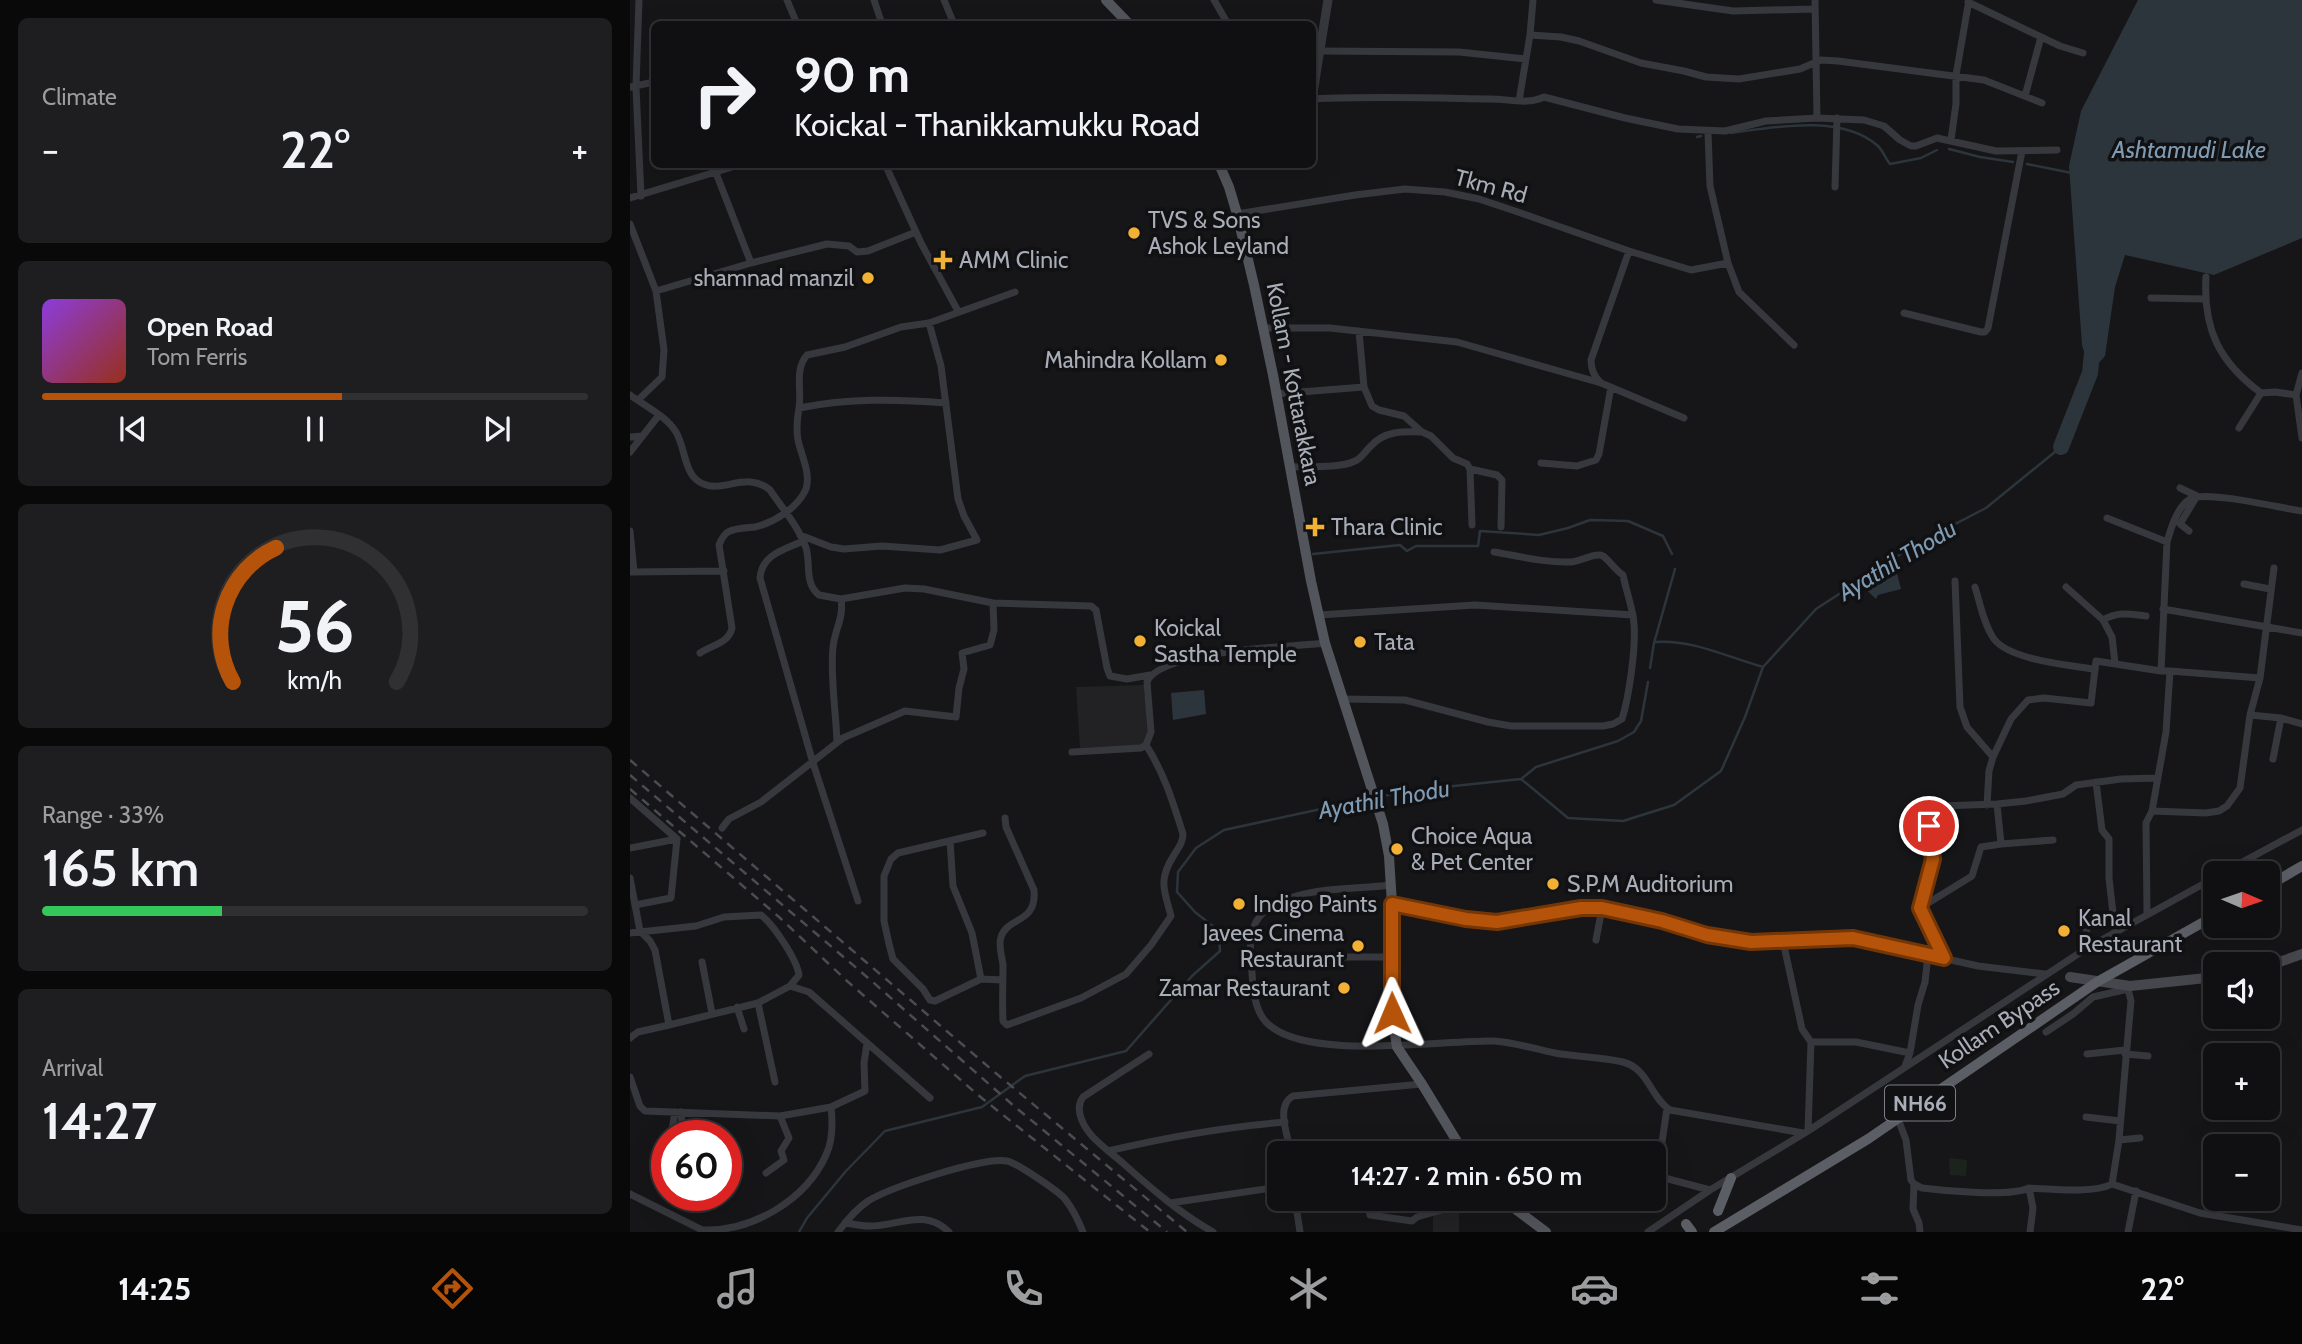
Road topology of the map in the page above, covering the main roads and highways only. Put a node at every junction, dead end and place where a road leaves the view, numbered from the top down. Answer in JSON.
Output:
{"nodes":[{"id":1,"x":1106,"y":0,"type":"edge"},
{"id":2,"x":1126,"y":21,"type":"edge"},
{"id":3,"x":1221,"y":168,"type":"edge"},
{"id":4,"x":2302,"y":866,"type":"edge"},
{"id":5,"x":2280,"y":879,"type":"edge"},
{"id":6,"x":2203,"y":922,"type":"edge"},
{"id":7,"x":2302,"y":954,"type":"edge"},
{"id":8,"x":2280,"y":962,"type":"edge"},
{"id":9,"x":2070,"y":977,"type":"dead end"},
{"id":10,"x":2203,"y":979,"type":"edge"},
{"id":11,"x":2097,"y":982,"type":"junction"},
{"id":12,"x":1457,"y":1141,"type":"edge"},
{"id":13,"x":1731,"y":1178,"type":"road end"},
{"id":14,"x":1518,"y":1211,"type":"edge"},
{"id":15,"x":1718,"y":1211,"type":"dead end"},
{"id":16,"x":1546,"y":1232,"type":"edge"},
{"id":17,"x":1714,"y":1232,"type":"edge"}],
"edges":[{"from":1,"to":2,"type":"main road"},
{"from":3,"to":12,"type":"main road","name":"Kollam - Kottarakkara"},
{"from":4,"to":5,"type":"highway"},
{"from":6,"to":11,"type":"highway","name":"Kollam Bypass","number":"NH66"},
{"from":7,"to":8,"type":"main road"},
{"from":9,"to":11,"type":"main road"},
{"from":10,"to":11,"type":"main road"},
{"from":11,"to":17,"type":"highway","name":"Kollam Bypass","number":"NH66"},
{"from":13,"to":15,"type":"highway"},
{"from":14,"to":16,"type":"main road"}]}
